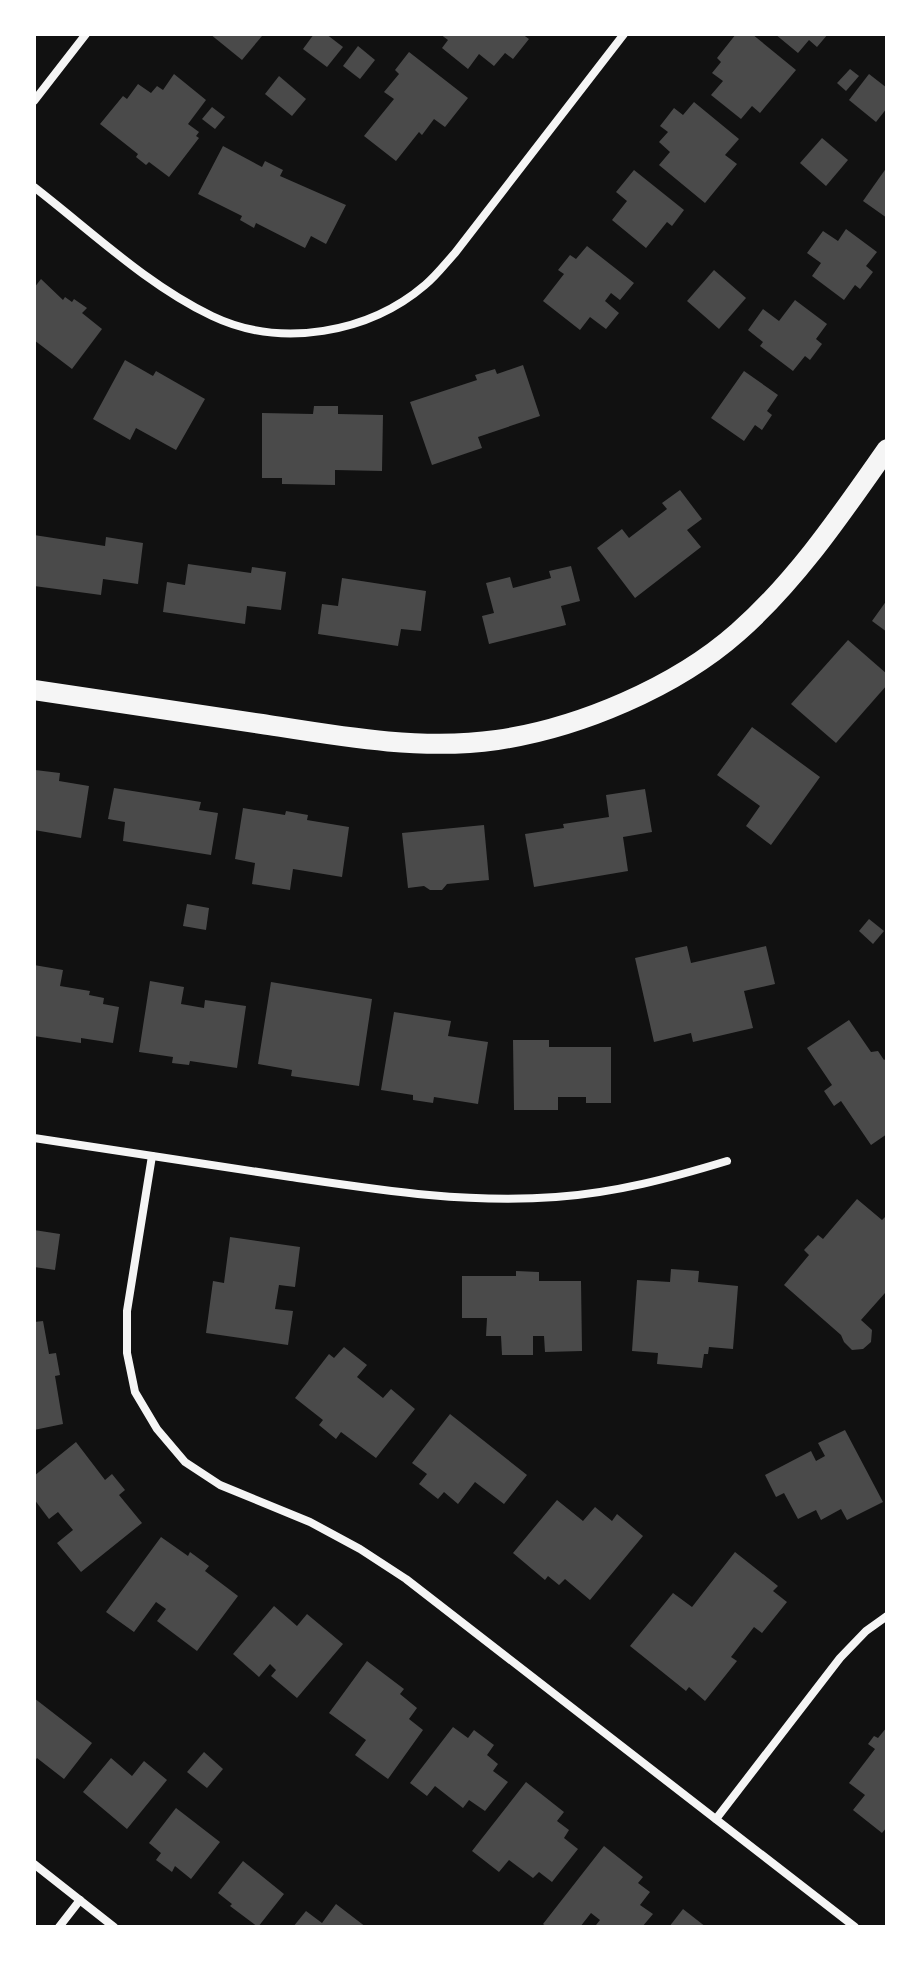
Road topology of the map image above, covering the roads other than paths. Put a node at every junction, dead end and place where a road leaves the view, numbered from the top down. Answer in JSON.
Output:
{"nodes":[{"id":1,"x":86,"y":34,"type":"edge"},
{"id":2,"x":624,"y":34,"type":"edge"},
{"id":3,"x":34,"y":101,"type":"edge"},
{"id":4,"x":34,"y":187,"type":"edge"},
{"id":5,"x":887,"y":449,"type":"edge"},
{"id":6,"x":34,"y":690,"type":"edge"},
{"id":7,"x":34,"y":1138,"type":"edge"},
{"id":8,"x":152,"y":1156,"type":"junction"},
{"id":9,"x":727,"y":1161,"type":"dead end"},
{"id":10,"x":887,"y":1616,"type":"edge"},
{"id":11,"x":716,"y":1819,"type":"junction"},
{"id":12,"x":34,"y":1864,"type":"edge"},
{"id":13,"x":80,"y":1900,"type":"junction"},
{"id":14,"x":59,"y":1927,"type":"edge"},
{"id":15,"x":114,"y":1927,"type":"edge"},
{"id":16,"x":855,"y":1927,"type":"edge"}],
"edges":[{"from":1,"to":3,"type":"street"},
{"from":2,"to":4,"type":"street"},
{"from":5,"to":6,"type":"main road"},
{"from":7,"to":8,"type":"street"},
{"from":8,"to":9,"type":"street"},
{"from":8,"to":11,"type":"street"},
{"from":10,"to":11,"type":"street"},
{"from":11,"to":16,"type":"street"},
{"from":12,"to":13,"type":"street"},
{"from":13,"to":14,"type":"street"},
{"from":13,"to":15,"type":"street"}]}
